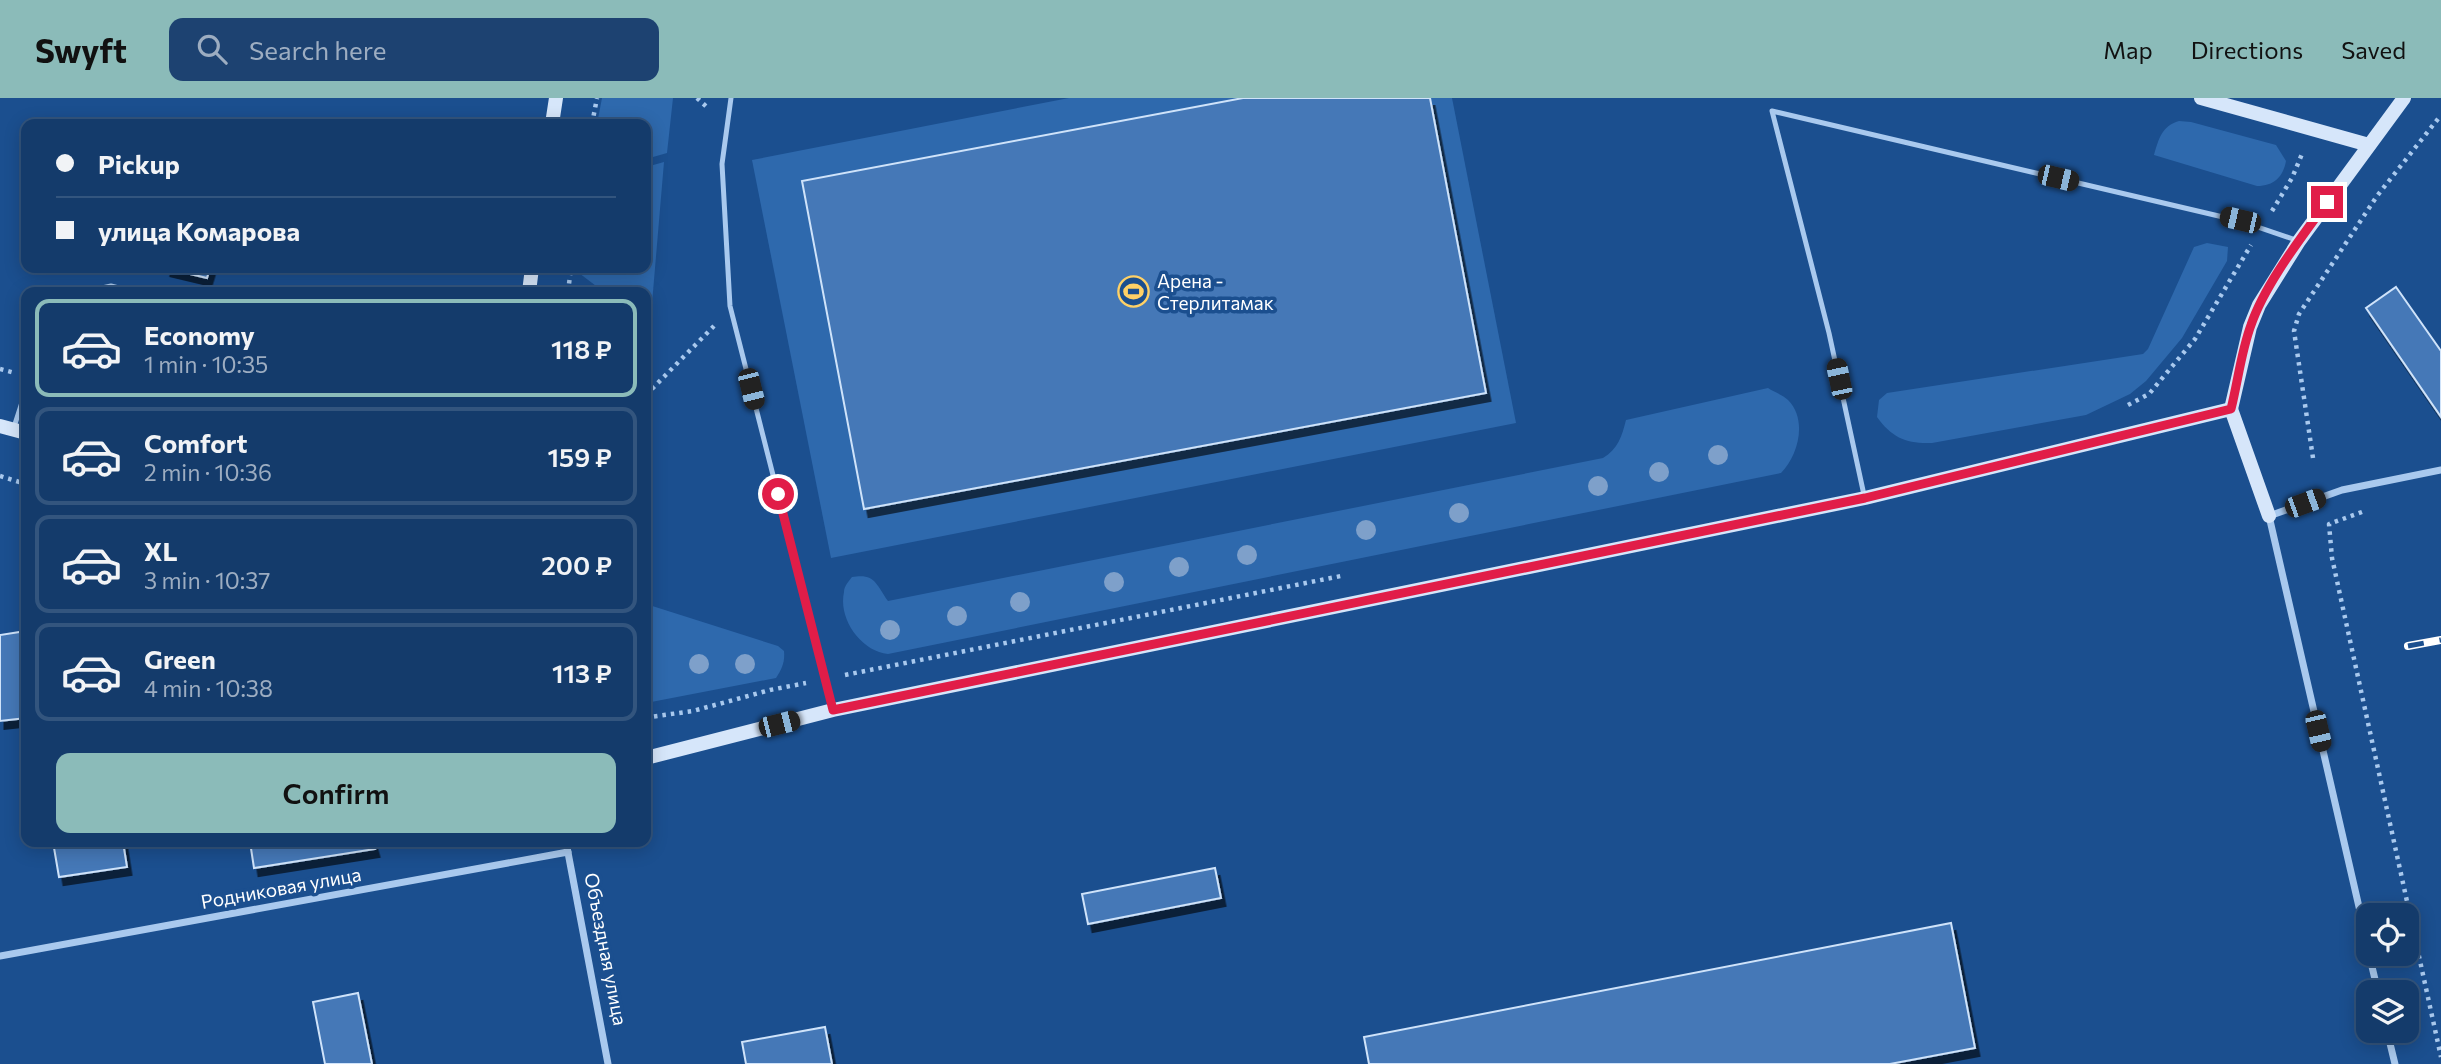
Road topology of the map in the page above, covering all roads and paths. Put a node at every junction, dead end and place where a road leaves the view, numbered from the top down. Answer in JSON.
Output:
{"nodes":[{"id":1,"x":556,"y":98,"type":"edge"},
{"id":2,"x":597,"y":98,"type":"edge"},
{"id":3,"x":731,"y":98,"type":"edge"},
{"id":4,"x":2201,"y":98,"type":"edge"},
{"id":5,"x":2404,"y":98,"type":"edge"},
{"id":6,"x":2441,"y":115,"type":"edge"},
{"id":7,"x":553,"y":119,"type":"edge"},
{"id":8,"x":593,"y":119,"type":"edge"},
{"id":9,"x":2312,"y":129,"type":"junction"},
{"id":10,"x":2369,"y":145,"type":"junction"},
{"id":11,"x":2261,"y":228,"type":"junction"},
{"id":12,"x":2299,"y":241,"type":"junction"},
{"id":13,"x":2223,"y":290,"type":"junction"},
{"id":14,"x":2232,"y":293,"type":"dead end"},
{"id":15,"x":730,"y":310,"type":"junction"},
{"id":16,"x":2285,"y":316,"type":"dead end"},
{"id":17,"x":2297,"y":320,"type":"junction"},
{"id":18,"x":651,"y":390,"type":"edge"},
{"id":19,"x":21,"y":405,"type":"edge"},
{"id":20,"x":2120,"y":409,"type":"dead end"},
{"id":21,"x":2231,"y":409,"type":"junction"},
{"id":22,"x":13,"y":430,"type":"edge"},
{"id":23,"x":2313,"y":458,"type":"dead end"},
{"id":24,"x":2441,"y":470,"type":"edge"},
{"id":25,"x":0,"y":476,"type":"edge"},
{"id":26,"x":21,"y":482,"type":"edge"},
{"id":27,"x":1865,"y":498,"type":"junction"},
{"id":28,"x":2269,"y":516,"type":"junction"},
{"id":29,"x":2329,"y":524,"type":"dead end"},
{"id":30,"x":1354,"y":573,"type":"dead end"},
{"id":31,"x":825,"y":679,"type":"junction"},
{"id":32,"x":833,"y":710,"type":"junction"},
{"id":33,"x":651,"y":717,"type":"edge"},
{"id":34,"x":651,"y":757,"type":"edge"},
{"id":35,"x":567,"y":847,"type":"edge"},
{"id":36,"x":568,"y":852,"type":"junction"},
{"id":37,"x":2358,"y":903,"type":"edge"},
{"id":38,"x":0,"y":956,"type":"edge"},
{"id":39,"x":2390,"y":1043,"type":"edge"},
{"id":40,"x":2441,"y":1057,"type":"edge"},
{"id":41,"x":608,"y":1064,"type":"edge"},
{"id":42,"x":2395,"y":1064,"type":"edge"}],
"edges":[{"from":1,"to":7,"type":"street"},
{"from":2,"to":8,"type":"path"},
{"from":3,"to":15,"type":"lane"},
{"from":4,"to":9,"type":"street"},
{"from":5,"to":10,"type":"street"},
{"from":6,"to":17,"type":"path"},
{"from":9,"to":10,"type":"street"},
{"from":9,"to":11,"type":"path"},
{"from":10,"to":12,"type":"street"},
{"from":11,"to":12,"type":"lane"},
{"from":11,"to":13,"type":"path"},
{"from":11,"to":27,"type":"lane"},
{"from":12,"to":21,"type":"street"},
{"from":13,"to":14,"type":"path"},
{"from":13,"to":20,"type":"path"},
{"from":15,"to":18,"type":"path"},
{"from":15,"to":31,"type":"lane"},
{"from":16,"to":17,"type":"path"},
{"from":17,"to":23,"type":"path"},
{"from":19,"to":22,"type":"lane"},
{"from":21,"to":27,"type":"street"},
{"from":21,"to":28,"type":"street"},
{"from":24,"to":28,"type":"street"},
{"from":25,"to":26,"type":"path"},
{"from":27,"to":32,"type":"street"},
{"from":28,"to":37,"type":"street"},
{"from":29,"to":40,"type":"path"},
{"from":30,"to":31,"type":"path"},
{"from":31,"to":32,"type":"lane"},
{"from":31,"to":33,"type":"path"},
{"from":32,"to":34,"type":"street"},
{"from":35,"to":36,"type":"street","name":"Объездная улица"},
{"from":36,"to":38,"type":"street","name":"Родниковая улица"},
{"from":36,"to":41,"type":"street","name":"Объездная улица"},
{"from":39,"to":42,"type":"street"}]}
